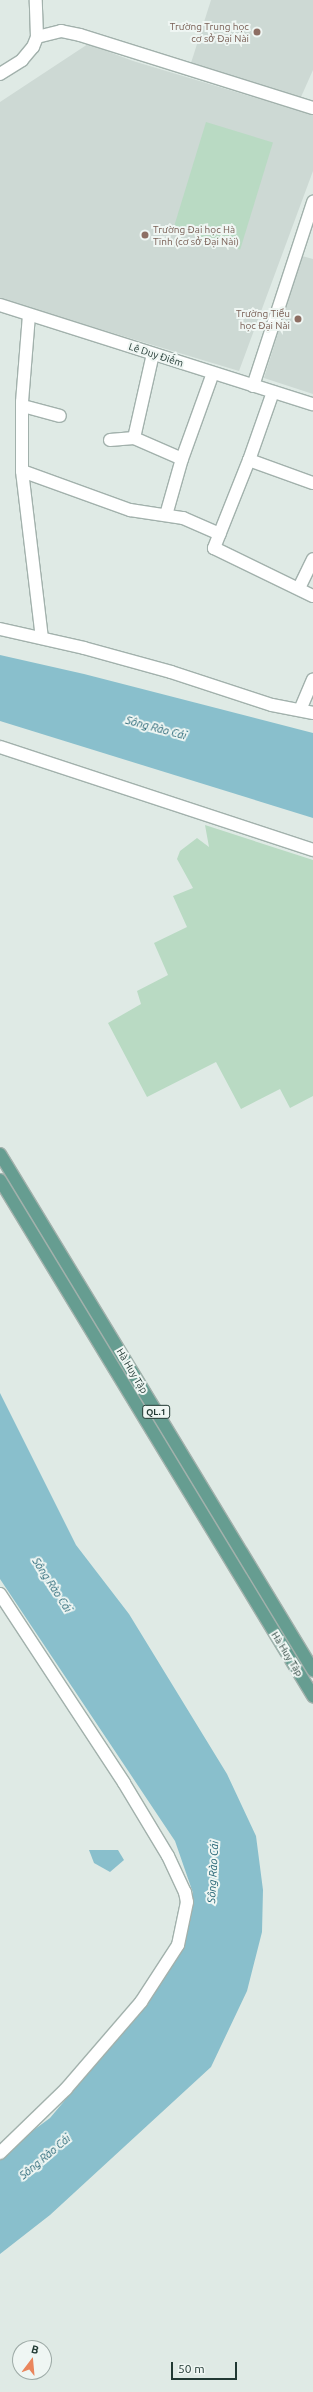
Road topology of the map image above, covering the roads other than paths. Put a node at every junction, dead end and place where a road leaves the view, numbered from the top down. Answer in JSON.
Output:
{"nodes":[{"id":1,"x":36,"y":0,"type":"edge"},
{"id":2,"x":37,"y":37,"type":"junction"},
{"id":3,"x":0,"y":74,"type":"edge"},
{"id":4,"x":313,"y":108,"type":"edge"},
{"id":5,"x":313,"y":202,"type":"edge"},
{"id":6,"x":0,"y":305,"type":"edge"},
{"id":7,"x":29,"y":315,"type":"junction"},
{"id":8,"x":154,"y":354,"type":"junction"},
{"id":9,"x":213,"y":373,"type":"junction"},
{"id":10,"x":253,"y":386,"type":"junction"},
{"id":11,"x":273,"y":392,"type":"junction"},
{"id":12,"x":313,"y":404,"type":"edge"},
{"id":13,"x":23,"y":406,"type":"junction"},
{"id":14,"x":60,"y":416,"type":"dead end"},
{"id":15,"x":134,"y":438,"type":"junction"},
{"id":16,"x":110,"y":440,"type":"dead end"},
{"id":17,"x":182,"y":459,"type":"junction"},
{"id":18,"x":249,"y":460,"type":"junction"},
{"id":19,"x":22,"y":471,"type":"junction"},
{"id":20,"x":313,"y":482,"type":"edge"},
{"id":21,"x":166,"y":515,"type":"junction"},
{"id":22,"x":220,"y":534,"type":"junction"},
{"id":23,"x":313,"y":559,"type":"edge"},
{"id":24,"x":299,"y":588,"type":"junction"},
{"id":25,"x":313,"y":596,"type":"edge"},
{"id":26,"x":0,"y":629,"type":"edge"},
{"id":27,"x":42,"y":638,"type":"junction"},
{"id":28,"x":313,"y":680,"type":"edge"},
{"id":29,"x":300,"y":710,"type":"junction"},
{"id":30,"x":313,"y":713,"type":"edge"},
{"id":31,"x":0,"y":747,"type":"edge"},
{"id":32,"x":313,"y":850,"type":"edge"},
{"id":33,"x":0,"y":1154,"type":"edge"},
{"id":34,"x":0,"y":1180,"type":"edge"},
{"id":35,"x":0,"y":1594,"type":"edge"},
{"id":36,"x":313,"y":1670,"type":"edge"},
{"id":37,"x":313,"y":1696,"type":"edge"},
{"id":38,"x":0,"y":2153,"type":"edge"}],
"edges":[{"from":1,"to":2,"type":"street"},
{"from":2,"to":3,"type":"street"},
{"from":2,"to":4,"type":"street"},
{"from":5,"to":10,"type":"street"},
{"from":6,"to":7,"type":"street","name":"Lê Duy Điếm"},
{"from":7,"to":8,"type":"street","name":"Lê Duy Điếm"},
{"from":7,"to":13,"type":"street"},
{"from":8,"to":9,"type":"street","name":"Lê Duy Điếm"},
{"from":8,"to":15,"type":"street"},
{"from":9,"to":10,"type":"street","name":"Lê Duy Điếm"},
{"from":9,"to":17,"type":"street"},
{"from":10,"to":11,"type":"street","name":"Lê Duy Điếm"},
{"from":11,"to":12,"type":"street","name":"Lê Duy Điếm"},
{"from":11,"to":18,"type":"street"},
{"from":13,"to":14,"type":"street"},
{"from":13,"to":19,"type":"street"},
{"from":15,"to":16,"type":"street"},
{"from":15,"to":17,"type":"street"},
{"from":17,"to":21,"type":"street"},
{"from":18,"to":20,"type":"street"},
{"from":18,"to":22,"type":"street"},
{"from":19,"to":21,"type":"street"},
{"from":19,"to":27,"type":"street"},
{"from":21,"to":22,"type":"street"},
{"from":22,"to":24,"type":"street"},
{"from":23,"to":24,"type":"street"},
{"from":24,"to":25,"type":"street"},
{"from":26,"to":27,"type":"street"},
{"from":27,"to":29,"type":"street"},
{"from":28,"to":29,"type":"street"},
{"from":29,"to":30,"type":"street"},
{"from":31,"to":32,"type":"street"},
{"from":33,"to":36,"type":"main road","name":"Hà Huy Tập","number":"QL.1"},
{"from":34,"to":37,"type":"main road","name":"Hà Huy Tập","number":"QL.1"},
{"from":35,"to":38,"type":"street"}]}
